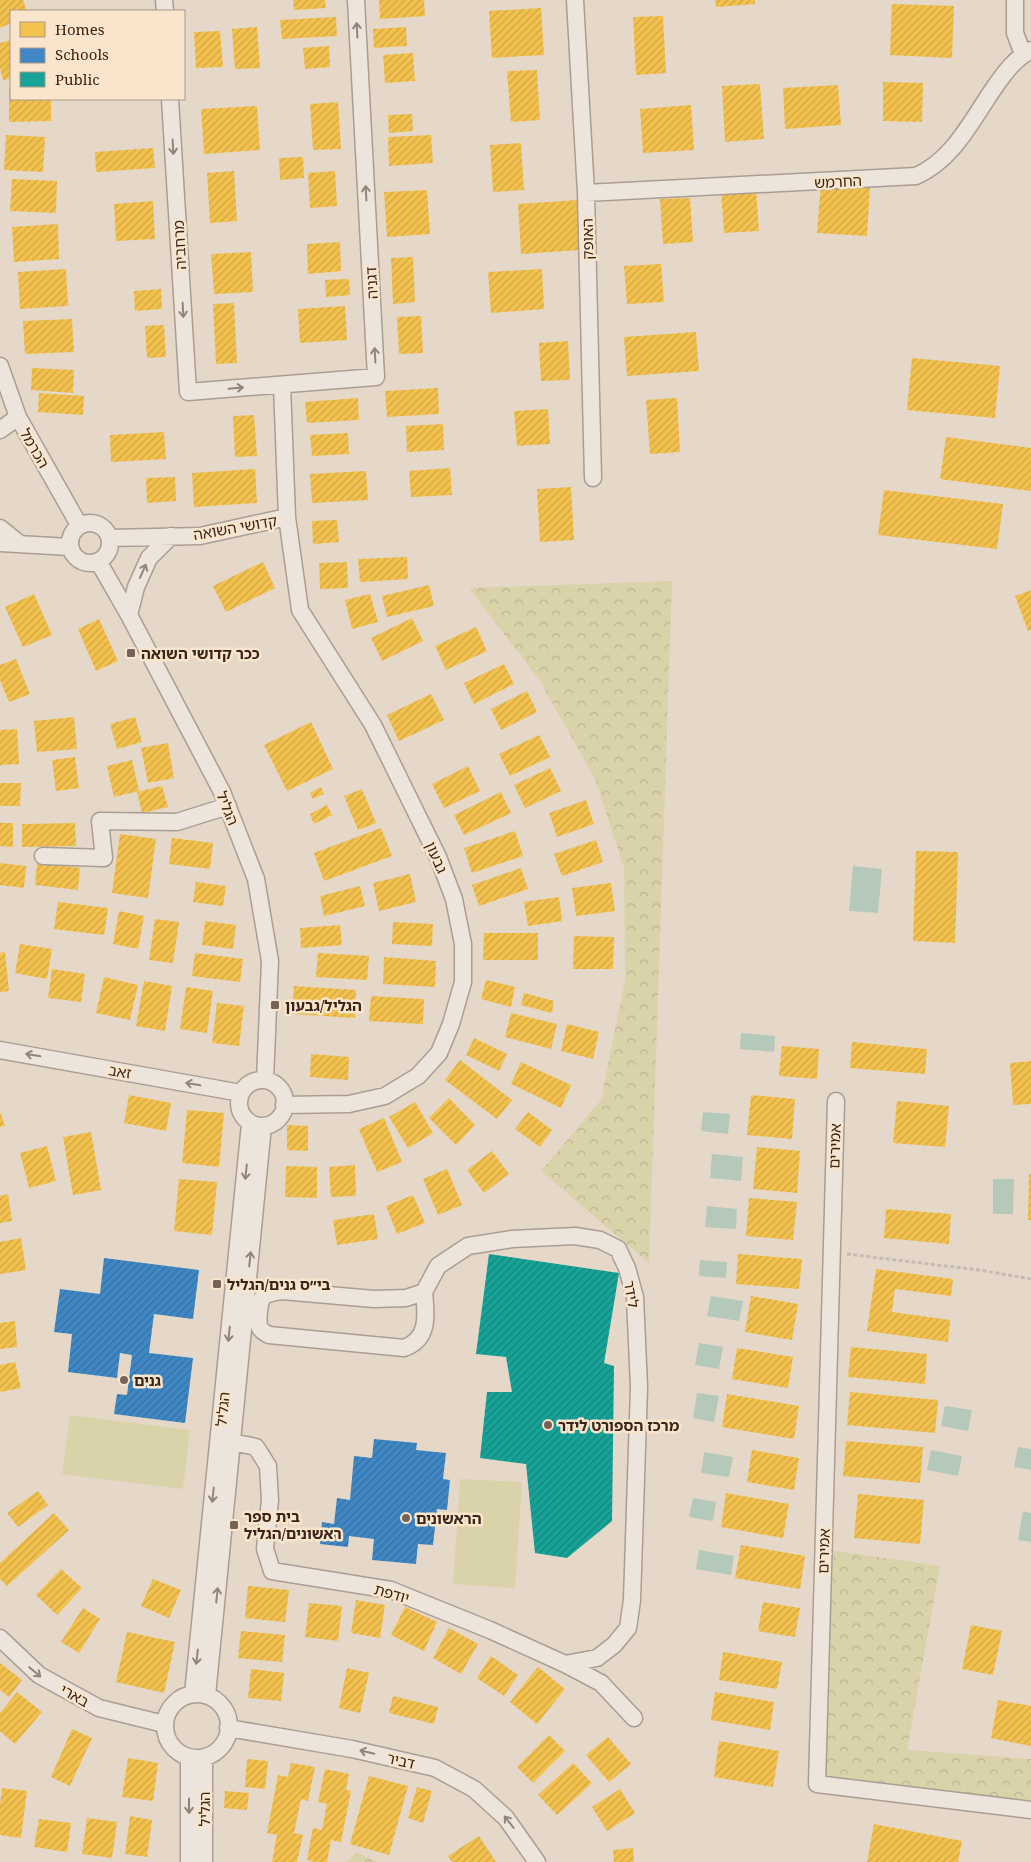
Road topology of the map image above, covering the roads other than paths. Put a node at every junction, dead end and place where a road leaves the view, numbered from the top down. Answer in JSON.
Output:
{"nodes":[{"id":1,"x":356,"y":0,"type":"edge"},
{"id":2,"x":575,"y":0,"type":"edge"},
{"id":3,"x":1014,"y":0,"type":"edge"},
{"id":4,"x":1027,"y":52,"type":"edge"},
{"id":5,"x":170,"y":100,"type":"edge"},
{"id":6,"x":586,"y":192,"type":"junction"},
{"id":7,"x":0,"y":366,"type":"edge"},
{"id":8,"x":282,"y":384,"type":"junction"},
{"id":9,"x":188,"y":392,"type":"joint"},
{"id":10,"x":18,"y":417,"type":"junction"},
{"id":11,"x":0,"y":430,"type":"edge"},
{"id":12,"x":593,"y":478,"type":"dead end"},
{"id":13,"x":287,"y":517,"type":"junction"},
{"id":14,"x":79,"y":525,"type":"junction"},
{"id":15,"x":0,"y":528,"type":"edge"},
{"id":16,"x":171,"y":536,"type":"junction"},
{"id":17,"x":110,"y":538,"type":"junction"},
{"id":18,"x":0,"y":543,"type":"edge"},
{"id":19,"x":20,"y":544,"type":"junction"},
{"id":20,"x":70,"y":547,"type":"junction"},
{"id":21,"x":98,"y":561,"type":"junction"},
{"id":22,"x":128,"y":615,"type":"junction"},
{"id":23,"x":228,"y":806,"type":"junction"},
{"id":24,"x":43,"y":856,"type":"dead end"},
{"id":25,"x":0,"y":1050,"type":"edge"},
{"id":26,"x":264,"y":1080,"type":"junction"},
{"id":27,"x":241,"y":1093,"type":"junction"},
{"id":28,"x":836,"y":1101,"type":"dead end"},
{"id":29,"x":284,"y":1105,"type":"junction"},
{"id":30,"x":257,"y":1125,"type":"junction"},
{"id":31,"x":424,"y":1292,"type":"junction"},
{"id":32,"x":232,"y":1442,"type":"junction"},
{"id":33,"x":0,"y":1638,"type":"edge"},
{"id":34,"x":565,"y":1664,"type":"junction"},
{"id":35,"x":200,"y":1695,"type":"junction"},
{"id":36,"x":634,"y":1718,"type":"dead end"},
{"id":37,"x":164,"y":1724,"type":"junction"},
{"id":38,"x":228,"y":1728,"type":"junction"},
{"id":39,"x":197,"y":1757,"type":"junction"},
{"id":40,"x":1031,"y":1810,"type":"edge"},
{"id":41,"x":189,"y":1862,"type":"edge"},
{"id":42,"x":204,"y":1862,"type":"edge"},
{"id":43,"x":537,"y":1862,"type":"edge"}],
"edges":[{"from":8,"to":1,"type":"street","name":"דגניה","one_way":true},
{"from":2,"to":6,"type":"street","name":"האופק"},
{"from":3,"to":4,"type":"street"},
{"from":4,"to":6,"type":"street","name":"החרמש"},
{"from":5,"to":9,"type":"street","name":"מרחביה","one_way":true},
{"from":6,"to":12,"type":"street","name":"האופק"},
{"from":7,"to":10,"type":"street","name":"הכרמל"},
{"from":9,"to":8,"type":"street","name":"דגניה","one_way":true},
{"from":8,"to":13,"type":"street","name":"קדושי השואה"},
{"from":10,"to":11,"type":"street"},
{"from":10,"to":14,"type":"street","name":"הכרמל"},
{"from":13,"to":16,"type":"street","name":"קדושי השואה"},
{"from":13,"to":29,"type":"street","name":"גבעון"},
{"from":14,"to":17,"type":"street"},
{"from":14,"to":20,"type":"street"},
{"from":15,"to":19,"type":"street"},
{"from":16,"to":17,"type":"street","name":"קדושי השואה"},
{"from":22,"to":16,"type":"street","one_way":true},
{"from":17,"to":21,"type":"street"},
{"from":18,"to":19,"type":"street"},
{"from":19,"to":20,"type":"street"},
{"from":20,"to":21,"type":"street"},
{"from":21,"to":22,"type":"street","name":"הגליל"},
{"from":22,"to":23,"type":"street","name":"הגליל"},
{"from":23,"to":24,"type":"street"},
{"from":23,"to":26,"type":"street","name":"הגליל"},
{"from":27,"to":25,"type":"street","name":"זאב","one_way":true},
{"from":26,"to":27,"type":"street"},
{"from":26,"to":29,"type":"street"},
{"from":27,"to":30,"type":"street"},
{"from":28,"to":40,"type":"street","name":"אמירים"},
{"from":29,"to":30,"type":"street"},
{"from":32,"to":30,"type":"street","name":"הגליל","one_way":true},
{"from":30,"to":35,"type":"street","name":"הגליל","one_way":true},
{"from":31,"to":31,"type":"street"},
{"from":31,"to":34,"type":"street","name":"לידר"},
{"from":32,"to":34,"type":"street","name":"יודפת"},
{"from":35,"to":32,"type":"street","name":"הגליל","one_way":true},
{"from":33,"to":37,"type":"street","name":"בארי","one_way":true},
{"from":34,"to":36,"type":"street","name":"יודפת"},
{"from":35,"to":37,"type":"street"},
{"from":35,"to":38,"type":"street"},
{"from":37,"to":39,"type":"street"},
{"from":38,"to":39,"type":"street"},
{"from":43,"to":38,"type":"street","name":"דביר","one_way":true},
{"from":39,"to":41,"type":"street","name":"הגליל","one_way":true},
{"from":39,"to":42,"type":"street","name":"הגליל"}]}
